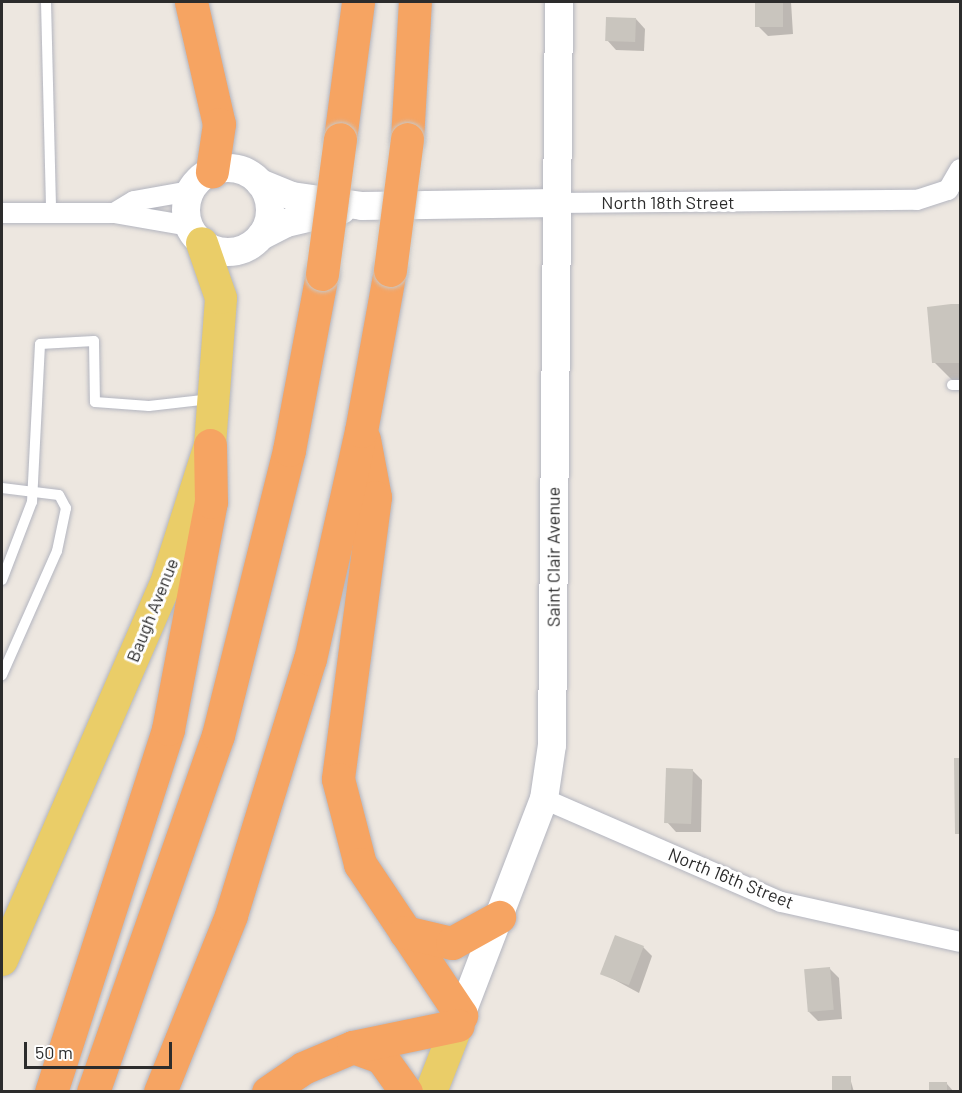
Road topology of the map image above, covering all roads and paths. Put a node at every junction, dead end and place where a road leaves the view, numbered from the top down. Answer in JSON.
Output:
{"nodes":[{"id":1,"x":46,"y":2,"type":"edge"},
{"id":2,"x":191,"y":2,"type":"edge"},
{"id":3,"x":358,"y":2,"type":"edge"},
{"id":4,"x":415,"y":2,"type":"edge"},
{"id":5,"x":558,"y":2,"type":"edge"},
{"id":6,"x":960,"y":168,"type":"edge"},
{"id":7,"x":201,"y":181,"type":"junction"},
{"id":8,"x":260,"y":183,"type":"junction"},
{"id":9,"x":556,"y":203,"type":"junction"},
{"id":10,"x":362,"y":206,"type":"junction"},
{"id":11,"x":2,"y":213,"type":"edge"},
{"id":12,"x":51,"y":213,"type":"junction"},
{"id":13,"x":114,"y":213,"type":"junction"},
{"id":14,"x":196,"y":234,"type":"junction"},
{"id":15,"x":261,"y":236,"type":"junction"},
{"id":16,"x":213,"y":398,"type":"junction"},
{"id":17,"x":361,"y":431,"type":"junction"},
{"id":18,"x":210,"y":445,"type":"junction"},
{"id":19,"x":2,"y":488,"type":"edge"},
{"id":20,"x":32,"y":491,"type":"junction"},
{"id":21,"x":2,"y":580,"type":"edge"},
{"id":22,"x":2,"y":675,"type":"edge"},
{"id":23,"x":544,"y":799,"type":"junction"},
{"id":24,"x":499,"y":917,"type":"junction"},
{"id":25,"x":405,"y":932,"type":"junction"},
{"id":26,"x":960,"y":942,"type":"edge"},
{"id":27,"x":2,"y":960,"type":"edge"},
{"id":28,"x":460,"y":1020,"type":"junction"},
{"id":29,"x":352,"y":1047,"type":"junction"},
{"id":30,"x":51,"y":1092,"type":"edge"},
{"id":31,"x":93,"y":1092,"type":"edge"},
{"id":32,"x":160,"y":1092,"type":"edge"},
{"id":33,"x":268,"y":1092,"type":"edge"},
{"id":34,"x":406,"y":1092,"type":"edge"},
{"id":35,"x":431,"y":1092,"type":"edge"}],
"edges":[{"from":1,"to":12,"type":"lane"},
{"from":2,"to":7,"type":"highway"},
{"from":3,"to":31,"type":"highway","bridge":true},
{"from":4,"to":17,"type":"highway","bridge":true},
{"from":5,"to":9,"type":"main road","name":"Saint Clair Avenue"},
{"from":6,"to":9,"type":"street","name":"North 18th Street"},
{"from":7,"to":8,"type":"main road"},
{"from":7,"to":13,"type":"street"},
{"from":7,"to":14,"type":"main road"},
{"from":8,"to":10,"type":"main road","name":"North 18th Street"},
{"from":8,"to":15,"type":"main road"},
{"from":9,"to":10,"type":"main road","name":"North 18th Street"},
{"from":9,"to":23,"type":"main road","name":"Saint Clair Avenue"},
{"from":10,"to":15,"type":"main road","name":"North 18th Street"},
{"from":11,"to":12,"type":"street"},
{"from":12,"to":13,"type":"street"},
{"from":13,"to":14,"type":"street"},
{"from":14,"to":15,"type":"main road"},
{"from":14,"to":16,"type":"main road","name":"Baugh Avenue"},
{"from":16,"to":18,"type":"main road","name":"Baugh Avenue"},
{"from":16,"to":20,"type":"lane"},
{"from":17,"to":25,"type":"highway"},
{"from":17,"to":32,"type":"highway"},
{"from":18,"to":27,"type":"main road","name":"Baugh Avenue"},
{"from":18,"to":30,"type":"highway"},
{"from":19,"to":20,"type":"lane"},
{"from":20,"to":21,"type":"lane"},
{"from":20,"to":22,"type":"lane"},
{"from":23,"to":24,"type":"main road","name":"Saint Clair Avenue"},
{"from":23,"to":26,"type":"street","name":"North 16th Street"},
{"from":24,"to":25,"type":"highway"},
{"from":24,"to":28,"type":"main road","name":"Saint Clair Avenue"},
{"from":25,"to":28,"type":"highway"},
{"from":28,"to":29,"type":"highway"},
{"from":28,"to":35,"type":"main road","name":"Saint Clair Avenue"},
{"from":29,"to":33,"type":"highway"},
{"from":29,"to":34,"type":"highway"}]}
